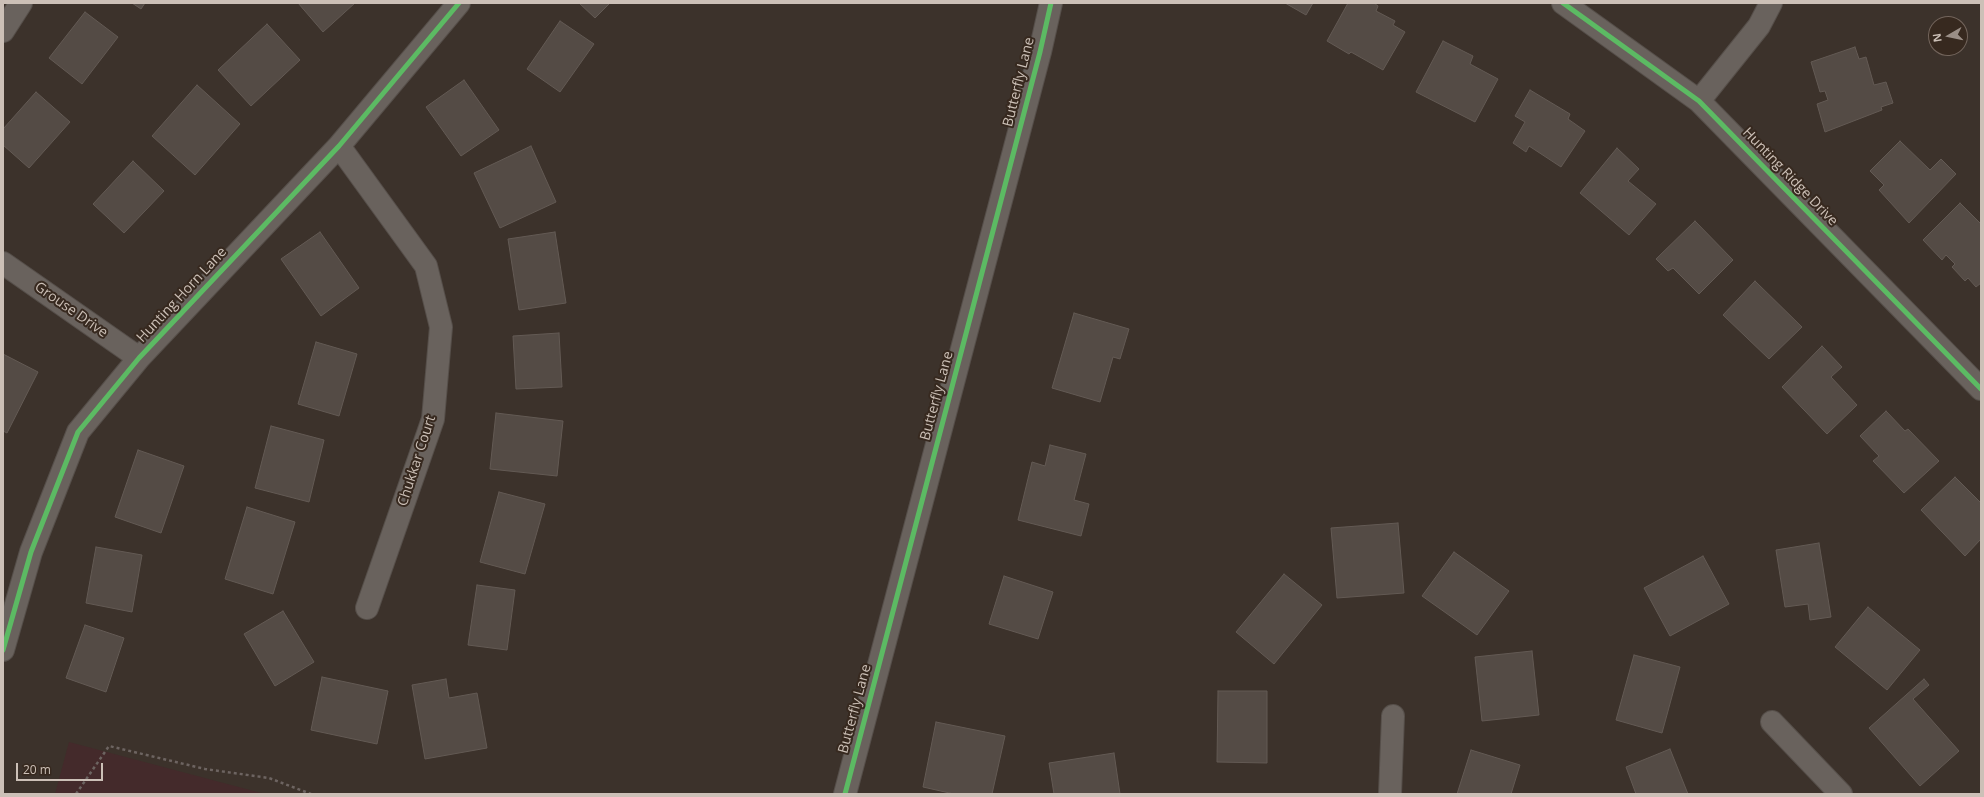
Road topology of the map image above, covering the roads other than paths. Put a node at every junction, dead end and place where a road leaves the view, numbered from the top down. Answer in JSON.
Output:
{"nodes":[{"id":1,"x":21,"y":3,"type":"edge"},
{"id":2,"x":459,"y":3,"type":"edge"},
{"id":3,"x":1051,"y":3,"type":"edge"},
{"id":4,"x":1563,"y":3,"type":"edge"},
{"id":5,"x":1771,"y":3,"type":"edge"},
{"id":6,"x":3,"y":31,"type":"edge"},
{"id":7,"x":1699,"y":101,"type":"junction"},
{"id":8,"x":339,"y":146,"type":"junction"},
{"id":9,"x":3,"y":263,"type":"edge"},
{"id":10,"x":139,"y":358,"type":"junction"},
{"id":11,"x":1981,"y":389,"type":"edge"},
{"id":12,"x":368,"y":608,"type":"dead end"},
{"id":13,"x":3,"y":650,"type":"edge"},
{"id":14,"x":1392,"y":716,"type":"dead end"},
{"id":15,"x":1772,"y":722,"type":"dead end"},
{"id":16,"x":846,"y":794,"type":"edge"},
{"id":17,"x":1390,"y":794,"type":"edge"},
{"id":18,"x":1841,"y":794,"type":"edge"}],
"edges":[{"from":1,"to":6,"type":"street"},
{"from":2,"to":8,"type":"street","name":"Hunting Horn Lane"},
{"from":3,"to":16,"type":"street","name":"Butterfly Lane"},
{"from":4,"to":7,"type":"street","name":"Hunting Ridge Drive"},
{"from":5,"to":7,"type":"street"},
{"from":7,"to":11,"type":"street","name":"Hunting Ridge Drive"},
{"from":8,"to":10,"type":"street","name":"Hunting Horn Lane"},
{"from":8,"to":12,"type":"street","name":"Chukkar Court"},
{"from":9,"to":10,"type":"street","name":"Grouse Drive"},
{"from":10,"to":13,"type":"street","name":"Hunting Horn Lane"},
{"from":14,"to":17,"type":"street"},
{"from":15,"to":18,"type":"street"}]}
